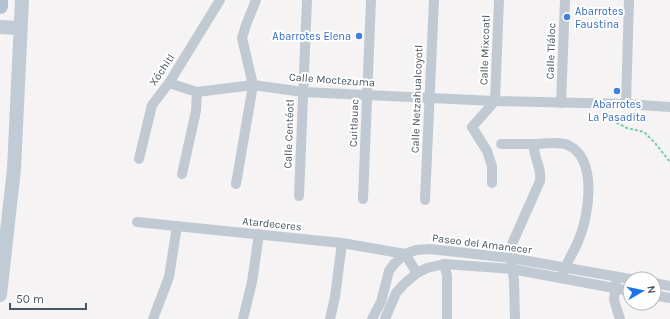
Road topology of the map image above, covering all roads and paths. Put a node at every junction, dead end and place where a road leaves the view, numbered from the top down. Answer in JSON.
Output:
{"nodes":[{"id":1,"x":0,"y":0,"type":"edge"},
{"id":2,"x":22,"y":0,"type":"edge"},
{"id":3,"x":220,"y":0,"type":"edge"},
{"id":4,"x":256,"y":0,"type":"edge"},
{"id":5,"x":307,"y":0,"type":"edge"},
{"id":6,"x":371,"y":0,"type":"edge"},
{"id":7,"x":434,"y":0,"type":"edge"},
{"id":8,"x":499,"y":0,"type":"edge"},
{"id":9,"x":565,"y":0,"type":"edge"},
{"id":10,"x":629,"y":0,"type":"edge"},
{"id":11,"x":0,"y":6,"type":"edge"},
{"id":12,"x":0,"y":27,"type":"edge"},
{"id":13,"x":20,"y":28,"type":"junction"},
{"id":14,"x":169,"y":83,"type":"junction"},
{"id":15,"x":253,"y":85,"type":"junction"},
{"id":16,"x":196,"y":92,"type":"junction"},
{"id":17,"x":303,"y":92,"type":"junction"},
{"id":18,"x":367,"y":95,"type":"junction"},
{"id":19,"x":429,"y":98,"type":"junction"},
{"id":20,"x":495,"y":101,"type":"junction"},
{"id":21,"x":562,"y":103,"type":"junction"},
{"id":22,"x":593,"y":104,"type":"junction"},
{"id":23,"x":626,"y":104,"type":"junction"},
{"id":24,"x":670,"y":107,"type":"edge"},
{"id":25,"x":501,"y":144,"type":"dead end"},
{"id":26,"x":534,"y":144,"type":"junction"},
{"id":27,"x":139,"y":159,"type":"dead end"},
{"id":28,"x":670,"y":162,"type":"edge"},
{"id":29,"x":182,"y":174,"type":"dead end"},
{"id":30,"x":492,"y":183,"type":"dead end"},
{"id":31,"x":236,"y":184,"type":"dead end"},
{"id":32,"x":299,"y":196,"type":"dead end"},
{"id":33,"x":363,"y":199,"type":"dead end"},
{"id":34,"x":425,"y":200,"type":"dead end"},
{"id":35,"x":137,"y":222,"type":"dead end"},
{"id":36,"x":177,"y":226,"type":"junction"},
{"id":37,"x":259,"y":234,"type":"junction"},
{"id":38,"x":342,"y":243,"type":"junction"},
{"id":39,"x":405,"y":254,"type":"junction"},
{"id":40,"x":511,"y":258,"type":"junction"},
{"id":41,"x":444,"y":264,"type":"junction"},
{"id":42,"x":564,"y":267,"type":"junction"},
{"id":43,"x":512,"y":269,"type":"junction"},
{"id":44,"x":417,"y":273,"type":"junction"},
{"id":45,"x":617,"y":277,"type":"junction"},
{"id":46,"x":562,"y":278,"type":"junction"},
{"id":47,"x":622,"y":278,"type":"edge"},
{"id":48,"x":615,"y":288,"type":"junction"},
{"id":49,"x":622,"y":289,"type":"edge"},
{"id":50,"x":0,"y":295,"type":"edge"},
{"id":51,"x":154,"y":319,"type":"edge"},
{"id":52,"x":243,"y":319,"type":"edge"},
{"id":53,"x":330,"y":319,"type":"edge"},
{"id":54,"x":372,"y":319,"type":"edge"},
{"id":55,"x":385,"y":319,"type":"edge"},
{"id":56,"x":447,"y":319,"type":"edge"},
{"id":57,"x":515,"y":319,"type":"edge"},
{"id":58,"x":620,"y":319,"type":"edge"}],
"edges":[{"from":1,"to":11,"type":"main road"},
{"from":2,"to":13,"type":"main road"},
{"from":3,"to":14,"type":"street","name":"Xóchitl"},
{"from":4,"to":15,"type":"street"},
{"from":5,"to":17,"type":"street","name":"Calle Centéotl"},
{"from":6,"to":18,"type":"street","name":"Cuitlauac"},
{"from":7,"to":19,"type":"street","name":"Calle Netzahualcoyotl"},
{"from":8,"to":20,"type":"street","name":"Calle Mixcoatl"},
{"from":9,"to":21,"type":"street","name":"Calle Tláloc"},
{"from":10,"to":23,"type":"street"},
{"from":12,"to":13,"type":"main road"},
{"from":13,"to":50,"type":"main road"},
{"from":14,"to":16,"type":"street","name":"Calle Moctezuma"},
{"from":14,"to":27,"type":"street","name":"Xóchitl"},
{"from":15,"to":16,"type":"street","name":"Calle Moctezuma"},
{"from":15,"to":17,"type":"street","name":"Calle Moctezuma"},
{"from":15,"to":31,"type":"street"},
{"from":16,"to":29,"type":"street"},
{"from":17,"to":18,"type":"street","name":"Calle Moctezuma"},
{"from":17,"to":32,"type":"street","name":"Calle Centéotl"},
{"from":18,"to":19,"type":"street","name":"Calle Moctezuma"},
{"from":18,"to":33,"type":"street","name":"Cuitlauac"},
{"from":19,"to":20,"type":"street","name":"Calle Moctezuma"},
{"from":19,"to":34,"type":"street","name":"Calle Netzahualcoyotl"},
{"from":20,"to":21,"type":"street","name":"Calle Moctezuma"},
{"from":20,"to":30,"type":"street"},
{"from":21,"to":22,"type":"street","name":"Calle Moctezuma"},
{"from":22,"to":23,"type":"street","name":"Calle Moctezuma"},
{"from":22,"to":28,"type":"path"},
{"from":23,"to":24,"type":"street","name":"Calle Moctezuma"},
{"from":25,"to":26,"type":"street"},
{"from":26,"to":40,"type":"street"},
{"from":26,"to":42,"type":"street"},
{"from":35,"to":36,"type":"street","name":"Atardeceres"},
{"from":36,"to":37,"type":"street","name":"Atardeceres"},
{"from":36,"to":51,"type":"street"},
{"from":37,"to":38,"type":"street","name":"Atardeceres"},
{"from":37,"to":52,"type":"street"},
{"from":38,"to":39,"type":"street","name":"Atardeceres"},
{"from":38,"to":53,"type":"street"},
{"from":39,"to":40,"type":"street","name":"Paseo del Amanecer"},
{"from":39,"to":44,"type":"street"},
{"from":39,"to":54,"type":"street"},
{"from":40,"to":42,"type":"street","name":"Paseo del Amanecer"},
{"from":40,"to":43,"type":"street"},
{"from":41,"to":43,"type":"street","name":"Paseo del Amanecer"},
{"from":41,"to":44,"type":"street","name":"Paseo del Amanecer"},
{"from":41,"to":56,"type":"street"},
{"from":42,"to":45,"type":"street","name":"Paseo del Amanecer"},
{"from":42,"to":46,"type":"street"},
{"from":43,"to":46,"type":"street","name":"Paseo del Amanecer"},
{"from":43,"to":57,"type":"street"},
{"from":44,"to":55,"type":"street","name":"Paseo del Amanecer"},
{"from":45,"to":47,"type":"street","name":"Paseo del Amanecer"},
{"from":45,"to":48,"type":"street"},
{"from":46,"to":48,"type":"street","name":"Paseo del Amanecer"},
{"from":48,"to":49,"type":"street","name":"Paseo del Amanecer"},
{"from":48,"to":58,"type":"street"}]}
